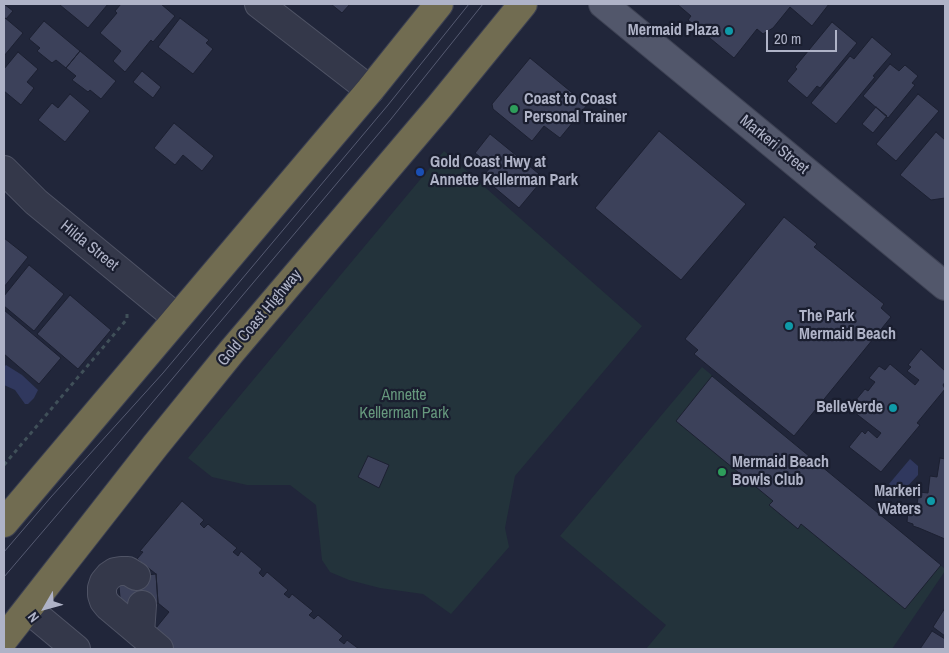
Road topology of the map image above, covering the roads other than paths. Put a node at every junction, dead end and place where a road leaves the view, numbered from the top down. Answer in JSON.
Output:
{"nodes":[{"id":1,"x":260,"y":4,"type":"edge"},
{"id":2,"x":440,"y":4,"type":"edge"},
{"id":3,"x":523,"y":4,"type":"edge"},
{"id":4,"x":602,"y":4,"type":"edge"},
{"id":5,"x":370,"y":90,"type":"junction"},
{"id":6,"x":4,"y":170,"type":"edge"},
{"id":7,"x":945,"y":286,"type":"edge"},
{"id":8,"x":177,"y":318,"type":"junction"},
{"id":9,"x":4,"y":523,"type":"edge"},
{"id":10,"x":136,"y":576,"type":"dead end"},
{"id":11,"x":142,"y":604,"type":"dead end"},
{"id":12,"x":28,"y":610,"type":"junction"},
{"id":13,"x":4,"y":639,"type":"edge"},
{"id":14,"x":149,"y":641,"type":"edge"},
{"id":15,"x":76,"y":649,"type":"edge"}],
"edges":[{"from":1,"to":5,"type":"street"},
{"from":2,"to":5,"type":"highway"},
{"from":3,"to":12,"type":"highway","name":"Gold Coast Highway"},
{"from":4,"to":7,"type":"main road","name":"Markeri Street"},
{"from":5,"to":8,"type":"highway"},
{"from":6,"to":8,"type":"street","name":"Hilda Street"},
{"from":8,"to":9,"type":"highway"},
{"from":10,"to":14,"type":"street"},
{"from":11,"to":14,"type":"street"},
{"from":12,"to":13,"type":"highway","name":"Gold Coast Highway"},
{"from":12,"to":15,"type":"street"}]}
